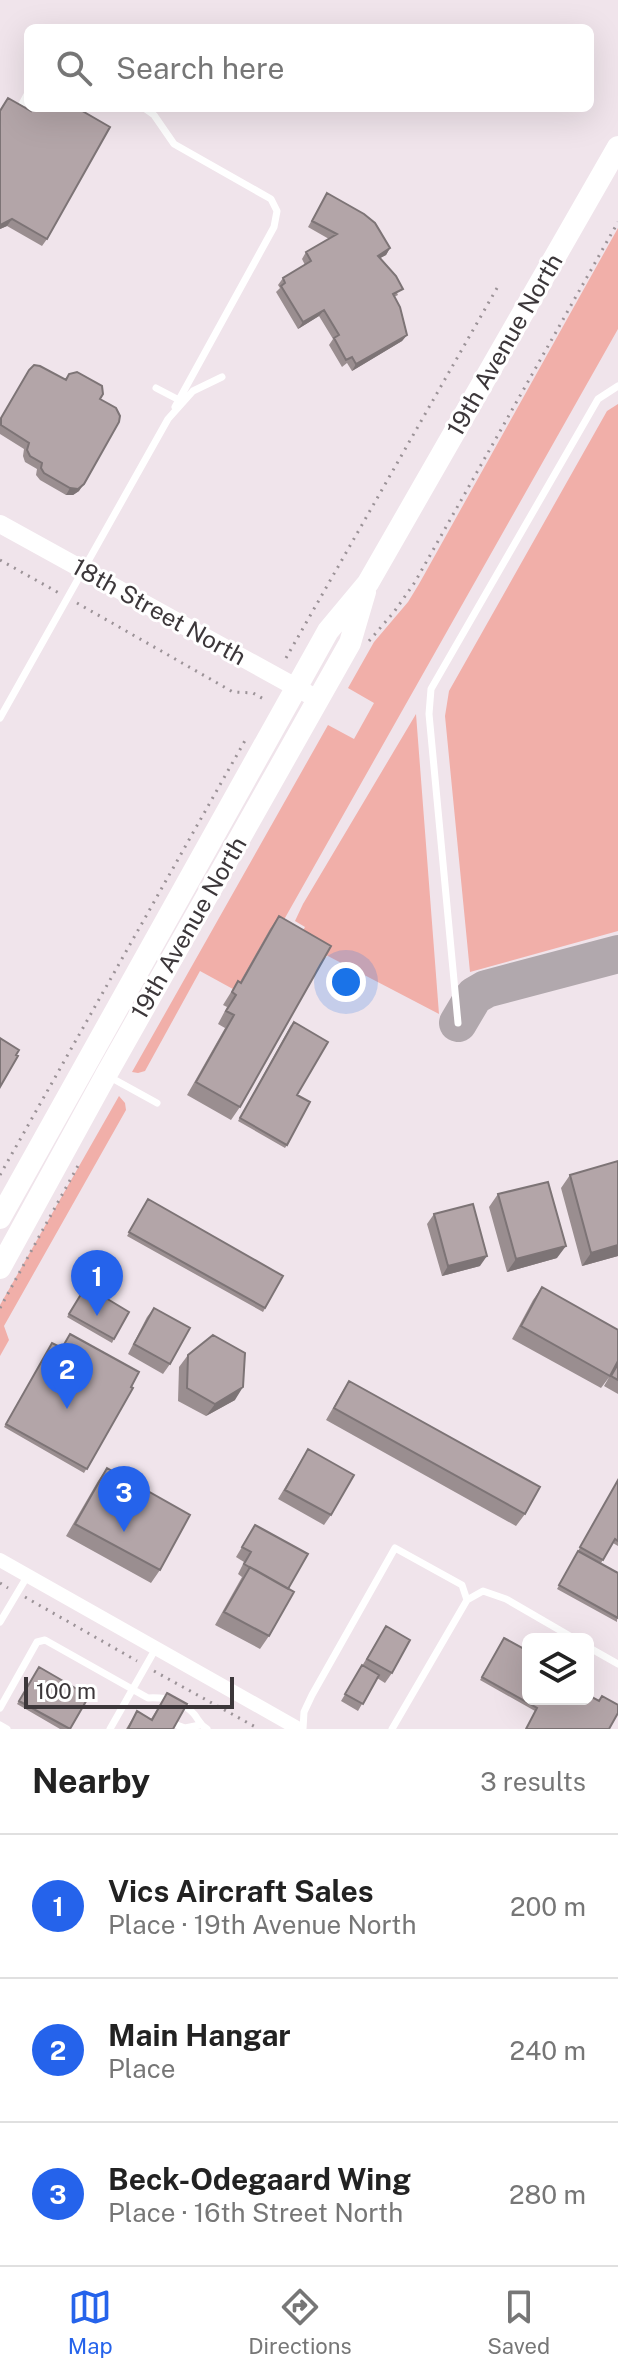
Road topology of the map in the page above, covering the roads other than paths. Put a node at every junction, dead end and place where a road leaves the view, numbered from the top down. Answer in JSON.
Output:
{"nodes":[{"id":1,"x":24,"y":100,"type":"edge"},
{"id":2,"x":22,"y":104,"type":"edge"},
{"id":3,"x":150,"y":112,"type":"edge"},
{"id":4,"x":618,"y":147,"type":"edge"},
{"id":5,"x":222,"y":377,"type":"dead end"},
{"id":6,"x":618,"y":386,"type":"edge"},
{"id":7,"x":156,"y":388,"type":"dead end"},
{"id":8,"x":179,"y":400,"type":"junction"},
{"id":9,"x":168,"y":419,"type":"junction"},
{"id":10,"x":0,"y":524,"type":"edge"},
{"id":11,"x":84,"y":571,"type":"junction"},
{"id":12,"x":368,"y":583,"type":"junction"},
{"id":13,"x":298,"y":688,"type":"junction"},
{"id":14,"x":319,"y":700,"type":"junction"},
{"id":15,"x":0,"y":718,"type":"edge"},
{"id":16,"x":458,"y":1023,"type":"dead end"},
{"id":17,"x":106,"y":1075,"type":"junction"},
{"id":18,"x":157,"y":1103,"type":"dead end"},
{"id":19,"x":0,"y":1218,"type":"edge"},
{"id":20,"x":0,"y":1268,"type":"edge"},
{"id":21,"x":0,"y":1560,"type":"edge"},
{"id":22,"x":28,"y":1575,"type":"junction"},
{"id":23,"x":467,"y":1600,"type":"junction"},
{"id":24,"x":0,"y":1622,"type":"edge"},
{"id":25,"x":565,"y":1633,"type":"edge"},
{"id":26,"x":156,"y":1648,"type":"junction"},
{"id":27,"x":594,"y":1650,"type":"edge"},
{"id":28,"x":618,"y":1664,"type":"edge"},
{"id":29,"x":133,"y":1689,"type":"junction"},
{"id":30,"x":148,"y":1698,"type":"junction"},
{"id":31,"x":0,"y":1708,"type":"edge"},
{"id":32,"x":155,"y":1712,"type":"edge"},
{"id":33,"x":174,"y":1724,"type":"edge"},
{"id":34,"x":0,"y":1725,"type":"edge"},
{"id":35,"x":204,"y":1727,"type":"edge"},
{"id":36,"x":7,"y":1729,"type":"edge"},
{"id":37,"x":110,"y":1729,"type":"edge"},
{"id":38,"x":301,"y":1729,"type":"edge"},
{"id":39,"x":392,"y":1729,"type":"edge"}],
"edges":[{"from":1,"to":2,"type":"lane"},
{"from":3,"to":8,"type":"lane"},
{"from":4,"to":12,"type":"main road","name":"19th Avenue North"},
{"from":5,"to":9,"type":"lane"},
{"from":6,"to":16,"type":"lane"},
{"from":7,"to":8,"type":"lane"},
{"from":8,"to":9,"type":"lane"},
{"from":9,"to":11,"type":"lane"},
{"from":10,"to":11,"type":"street","name":"18th Street North"},
{"from":11,"to":13,"type":"street","name":"18th Street North"},
{"from":11,"to":15,"type":"lane"},
{"from":12,"to":13,"type":"main road","name":"19th Avenue North"},
{"from":12,"to":14,"type":"main road","name":"19th Avenue North"},
{"from":13,"to":14,"type":"street","name":"18th Street North"},
{"from":13,"to":19,"type":"main road","name":"19th Avenue North"},
{"from":14,"to":17,"type":"main road","name":"19th Avenue North"},
{"from":17,"to":18,"type":"lane"},
{"from":17,"to":20,"type":"main road","name":"19th Avenue North"},
{"from":21,"to":22,"type":"street"},
{"from":22,"to":24,"type":"lane"},
{"from":22,"to":26,"type":"street"},
{"from":23,"to":25,"type":"lane"},
{"from":23,"to":38,"type":"lane"},
{"from":23,"to":39,"type":"lane"},
{"from":26,"to":29,"type":"lane"},
{"from":26,"to":38,"type":"street"},
{"from":27,"to":28,"type":"lane"},
{"from":29,"to":30,"type":"lane"},
{"from":29,"to":31,"type":"lane"},
{"from":29,"to":37,"type":"lane"},
{"from":30,"to":32,"type":"lane"},
{"from":30,"to":35,"type":"lane"},
{"from":33,"to":35,"type":"lane"},
{"from":34,"to":36,"type":"lane"}]}
